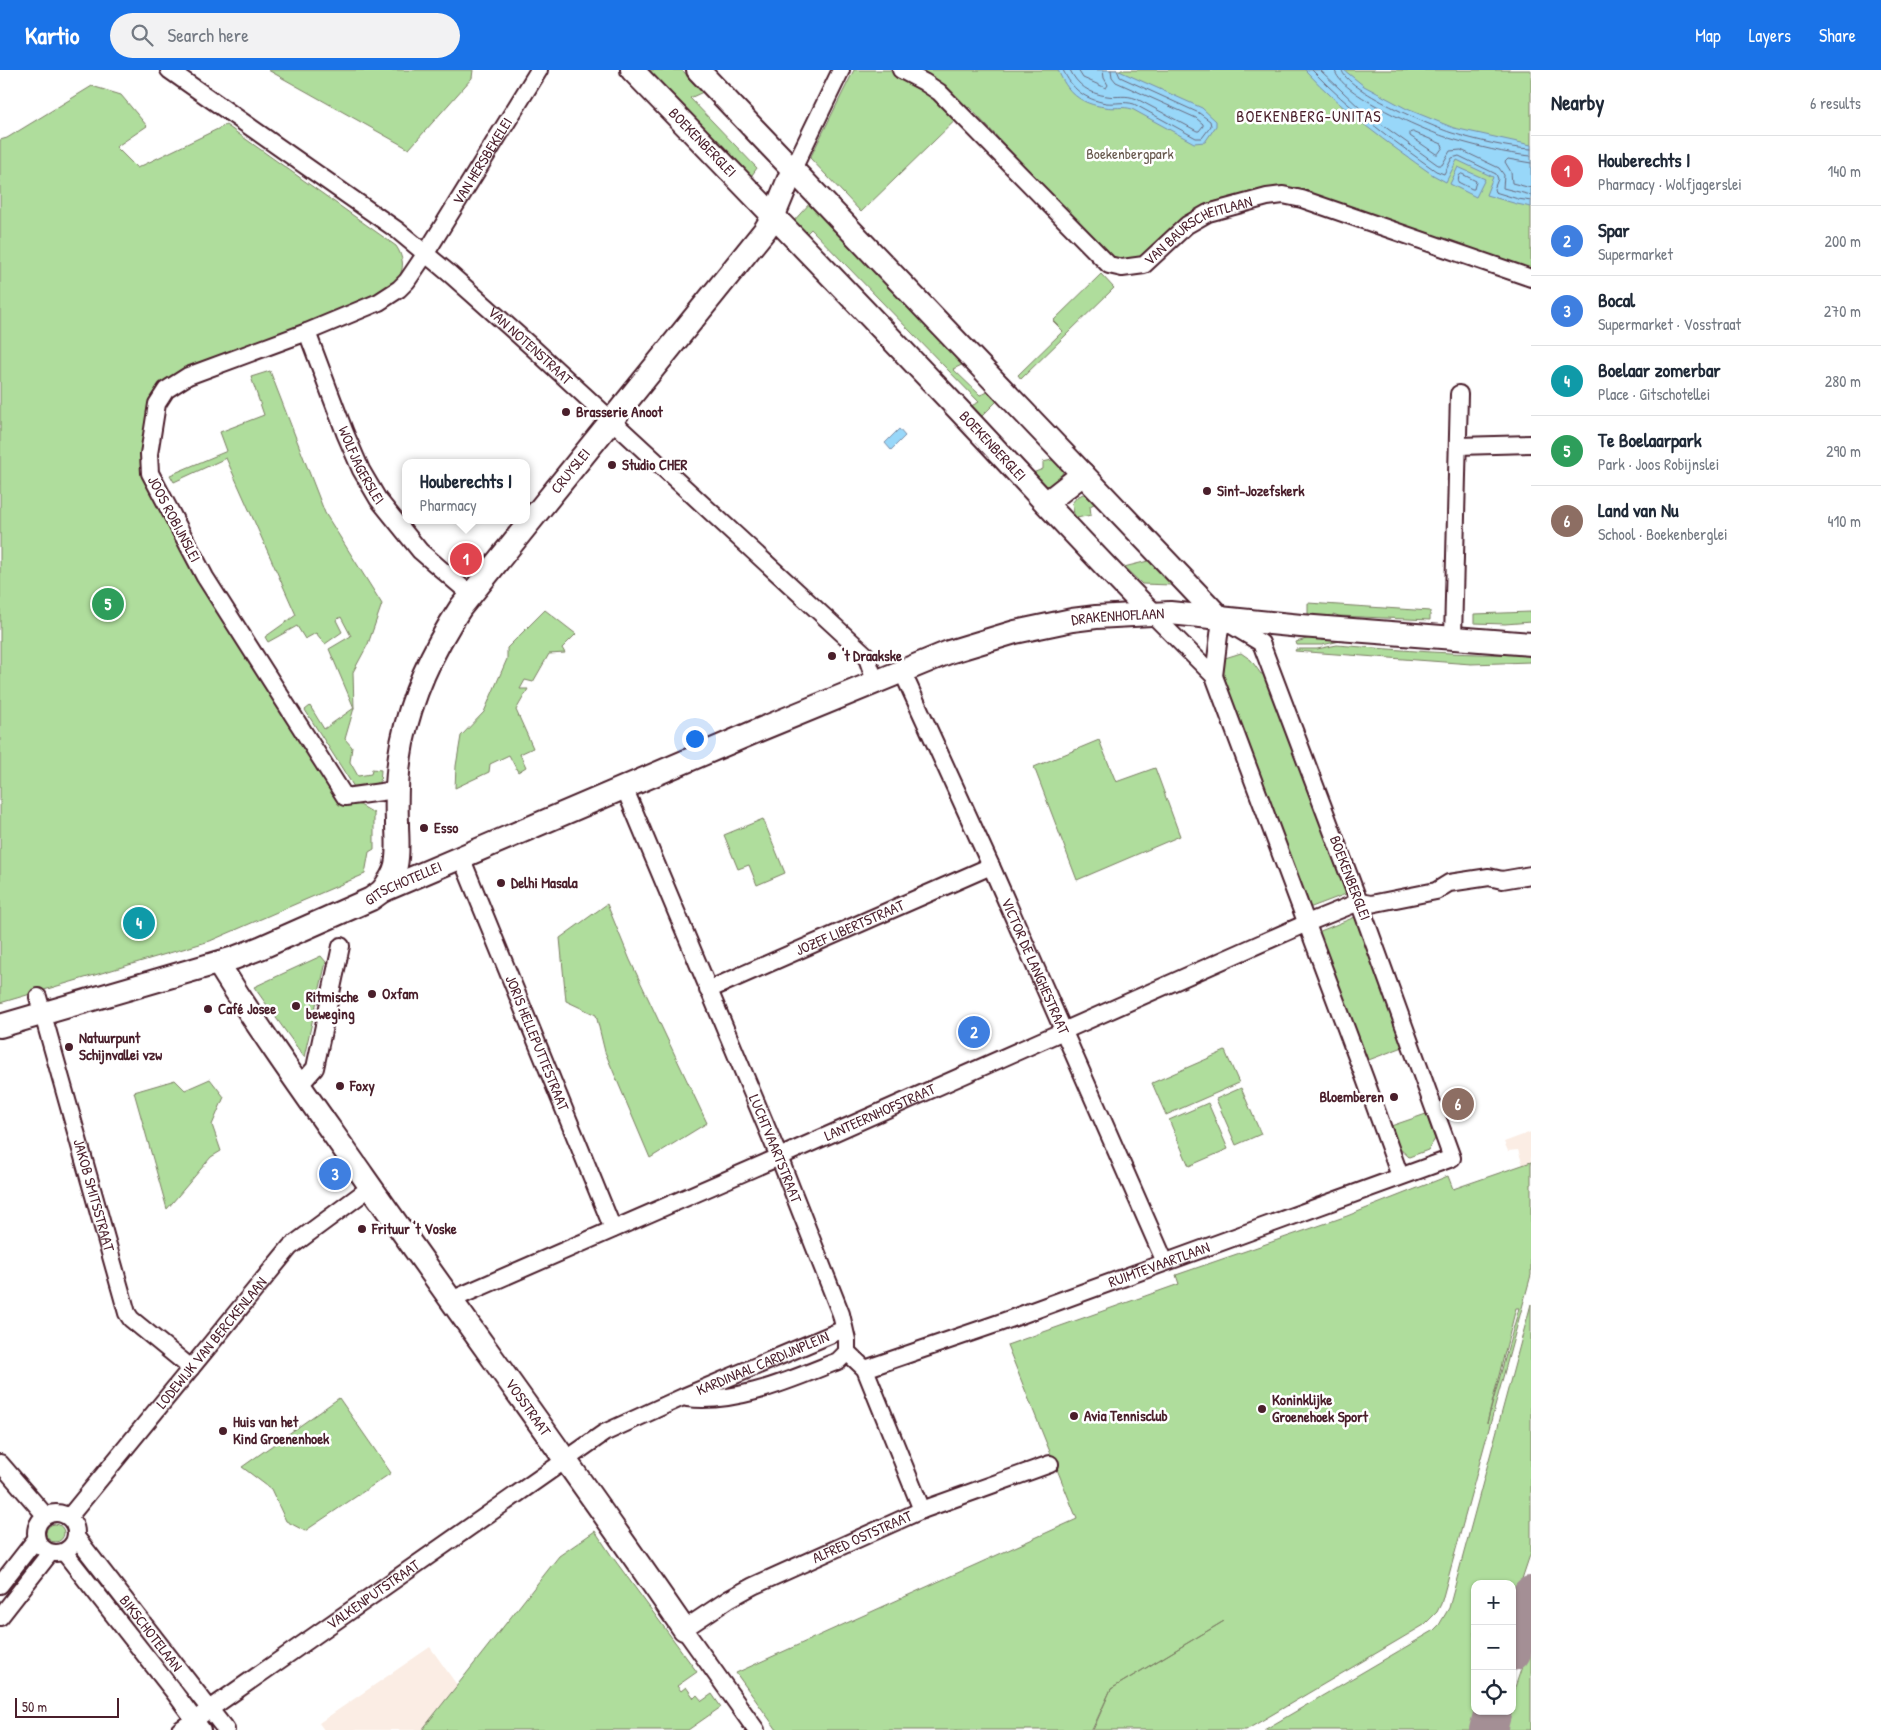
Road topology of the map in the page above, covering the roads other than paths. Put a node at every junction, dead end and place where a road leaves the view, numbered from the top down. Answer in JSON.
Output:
{"nodes":[{"id":1,"x":169,"y":70,"type":"edge"},
{"id":2,"x":538,"y":70,"type":"edge"},
{"id":3,"x":632,"y":70,"type":"edge"},
{"id":4,"x":698,"y":70,"type":"edge"},
{"id":5,"x":841,"y":70,"type":"edge"},
{"id":6,"x":901,"y":70,"type":"edge"},
{"id":7,"x":793,"y":169,"type":"junction"},
{"id":8,"x":774,"y":215,"type":"junction"},
{"id":9,"x":426,"y":253,"type":"junction"},
{"id":10,"x":1531,"y":278,"type":"edge"},
{"id":11,"x":307,"y":332,"type":"junction"},
{"id":12,"x":1459,"y":394,"type":"dead end"},
{"id":13,"x":611,"y":420,"type":"junction"},
{"id":14,"x":1531,"y":444,"type":"edge"},
{"id":15,"x":1458,"y":446,"type":"junction"},
{"id":16,"x":1083,"y":474,"type":"junction"},
{"id":17,"x":1046,"y":502,"type":"junction"},
{"id":18,"x":530,"y":521,"type":"edge"},
{"id":19,"x":528,"y":524,"type":"edge"},
{"id":20,"x":471,"y":595,"type":"junction"},
{"id":21,"x":1151,"y":613,"type":"junction"},
{"id":22,"x":1221,"y":619,"type":"junction"},
{"id":23,"x":1531,"y":632,"type":"edge"},
{"id":24,"x":1453,"y":638,"type":"junction"},
{"id":25,"x":1531,"y":644,"type":"edge"},
{"id":26,"x":902,"y":670,"type":"junction"},
{"id":27,"x":1214,"y":676,"type":"junction"},
{"id":28,"x":876,"y":681,"type":"junction"},
{"id":29,"x":798,"y":714,"type":"joint"},
{"id":30,"x":624,"y":787,"type":"junction"},
{"id":31,"x":396,"y":790,"type":"junction"},
{"id":32,"x":461,"y":857,"type":"junction"},
{"id":33,"x":991,"y":866,"type":"junction"},
{"id":34,"x":1531,"y":875,"type":"edge"},
{"id":35,"x":382,"y":891,"type":"junction"},
{"id":36,"x":1360,"y":902,"type":"junction"},
{"id":37,"x":1307,"y":923,"type":"junction"},
{"id":38,"x":341,"y":946,"type":"dead end"},
{"id":39,"x":218,"y":964,"type":"junction"},
{"id":40,"x":708,"y":990,"type":"junction"},
{"id":41,"x":40,"y":1005,"type":"junction"},
{"id":42,"x":0,"y":1026,"type":"edge"},
{"id":43,"x":1063,"y":1032,"type":"junction"},
{"id":44,"x":299,"y":1086,"type":"junction"},
{"id":45,"x":779,"y":1157,"type":"junction"},
{"id":46,"x":1452,"y":1158,"type":"joint"},
{"id":47,"x":1400,"y":1176,"type":"junction"},
{"id":48,"x":371,"y":1187,"type":"junction"},
{"id":49,"x":613,"y":1229,"type":"junction"},
{"id":50,"x":1165,"y":1262,"type":"junction"},
{"id":51,"x":450,"y":1300,"type":"junction"},
{"id":52,"x":844,"y":1329,"type":"junction"},
{"id":53,"x":847,"y":1352,"type":"junction"},
{"id":54,"x":191,"y":1368,"type":"junction"},
{"id":55,"x":865,"y":1369,"type":"junction"},
{"id":56,"x":682,"y":1397,"type":"junction"},
{"id":57,"x":566,"y":1459,"type":"junction"},
{"id":58,"x":0,"y":1463,"type":"edge"},
{"id":59,"x":1050,"y":1464,"type":"dead end"},
{"id":60,"x":922,"y":1510,"type":"junction"},
{"id":61,"x":45,"y":1515,"type":"junction"},
{"id":62,"x":69,"y":1517,"type":"junction"},
{"id":63,"x":76,"y":1537,"type":"junction"},
{"id":64,"x":36,"y":1539,"type":"junction"},
{"id":65,"x":57,"y":1552,"type":"junction"},
{"id":66,"x":0,"y":1585,"type":"edge"},
{"id":67,"x":0,"y":1617,"type":"edge"},
{"id":68,"x":684,"y":1629,"type":"junction"},
{"id":69,"x":210,"y":1709,"type":"junction"},
{"id":70,"x":198,"y":1725,"type":"edge"},
{"id":71,"x":180,"y":1730,"type":"edge"},
{"id":72,"x":226,"y":1730,"type":"edge"},
{"id":73,"x":756,"y":1730,"type":"edge"}],
"edges":[{"from":1,"to":9,"type":"street","name":"VAN NOTENSTRAAT"},
{"from":2,"to":9,"type":"street","name":"VAN HERSBEKELEI"},
{"from":3,"to":8,"type":"street","name":"BOEKENBERGLEI"},
{"from":4,"to":7,"type":"street","name":"BOEKENBERGLEI"},
{"from":5,"to":7,"type":"street"},
{"from":6,"to":10,"type":"street","name":"VAN BAURSCHEITLAAN"},
{"from":7,"to":8,"type":"street"},
{"from":7,"to":16,"type":"street","name":"BOEKENBERGLEI"},
{"from":8,"to":13,"type":"street","name":"CRUYSLEI"},
{"from":8,"to":17,"type":"street","name":"BOEKENBERGLEI"},
{"from":9,"to":11,"type":"street","name":"JOOS ROBIJNSLEI"},
{"from":9,"to":13,"type":"street","name":"VAN NOTENSTRAAT"},
{"from":11,"to":20,"type":"street","name":"WOLFJAGERSLEI"},
{"from":11,"to":31,"type":"street","name":"JOOS ROBIJNSLEI"},
{"from":12,"to":15,"type":"street"},
{"from":13,"to":18,"type":"street","name":"CRUYSLEI"},
{"from":13,"to":28,"type":"street","name":"VAN NOTENSTRAAT"},
{"from":14,"to":15,"type":"street"},
{"from":15,"to":24,"type":"street"},
{"from":16,"to":17,"type":"street"},
{"from":16,"to":22,"type":"street","name":"BOEKENBERGLEI"},
{"from":17,"to":21,"type":"street","name":"BOEKENBERGLEI"},
{"from":19,"to":20,"type":"street","name":"CRUYSLEI"},
{"from":20,"to":31,"type":"street","name":"CRUYSLEI"},
{"from":21,"to":22,"type":"street","name":"DRAKENHOFLAAN"},
{"from":21,"to":26,"type":"street","name":"DRAKENHOFLAAN"},
{"from":21,"to":27,"type":"street","name":"BOEKENBERGLEI"},
{"from":22,"to":24,"type":"street","name":"DRAKENHOFLAAN"},
{"from":22,"to":27,"type":"street","name":"BOEKENBERGLEI"},
{"from":22,"to":36,"type":"street","name":"BOEKENBERGLEI"},
{"from":23,"to":24,"type":"street","name":"DRAKENHOFLAAN"},
{"from":24,"to":25,"type":"street","name":"DRAKENHOFLAAN"},
{"from":26,"to":28,"type":"street","name":"DRAKENHOFLAAN"},
{"from":26,"to":33,"type":"street","name":"VICTOR DE LANGHESTRAAT"},
{"from":27,"to":37,"type":"street","name":"BOEKENBERGLEI"},
{"from":28,"to":29,"type":"street","name":"DRAKENHOFLAAN"},
{"from":29,"to":30,"type":"street","name":"GITSCHOTELLEI"},
{"from":30,"to":32,"type":"street","name":"GITSCHOTELLEI"},
{"from":30,"to":40,"type":"street","name":"LUCHTVAARTSTRAAT"},
{"from":31,"to":35,"type":"street","name":"CRUYSLEI"},
{"from":32,"to":35,"type":"street","name":"GITSCHOTELLEI"},
{"from":32,"to":49,"type":"street","name":"JORIS HELLEPUTTESTRAAT"},
{"from":33,"to":40,"type":"street","name":"JOZEF LIBERTSTRAAT"},
{"from":33,"to":43,"type":"street","name":"VICTOR DE LANGHESTRAAT"},
{"from":34,"to":36,"type":"street","name":"LANTEERNHOFSTRAAT"},
{"from":35,"to":39,"type":"street","name":"GITSCHOTELLEI"},
{"from":36,"to":37,"type":"street","name":"LANTEERNHOFSTRAAT"},
{"from":36,"to":46,"type":"street","name":"BOEKENBERGLEI"},
{"from":37,"to":43,"type":"street","name":"LANTEERNHOFSTRAAT"},
{"from":37,"to":47,"type":"street","name":"BOEKENBERGLEI"},
{"from":38,"to":44,"type":"street"},
{"from":39,"to":41,"type":"street","name":"GITSCHOTELLEI"},
{"from":39,"to":44,"type":"street","name":"VOSSTRAAT"},
{"from":40,"to":45,"type":"street","name":"LUCHTVAARTSTRAAT"},
{"from":41,"to":42,"type":"street","name":"GITSCHOTELLEI"},
{"from":41,"to":54,"type":"street","name":"JAKOB SMITSSTRAAT"},
{"from":43,"to":45,"type":"street","name":"LANTEERNHOFSTRAAT"},
{"from":43,"to":50,"type":"street","name":"VICTOR DE LANGHESTRAAT"},
{"from":44,"to":48,"type":"street","name":"VOSSTRAAT"},
{"from":45,"to":49,"type":"street","name":"LANTEERNHOFSTRAAT"},
{"from":45,"to":52,"type":"street","name":"LUCHTVAARTSTRAAT"},
{"from":46,"to":47,"type":"street","name":"RUIMTEVAARTLAAN"},
{"from":47,"to":50,"type":"street","name":"RUIMTEVAARTLAAN"},
{"from":48,"to":51,"type":"street","name":"VOSSTRAAT"},
{"from":48,"to":54,"type":"street","name":"LODEWIJK VAN BERCKENLAAN"},
{"from":49,"to":51,"type":"street","name":"LANTEERNHOFSTRAAT"},
{"from":50,"to":55,"type":"street","name":"RUIMTEVAARTLAAN"},
{"from":51,"to":57,"type":"street","name":"VOSSTRAAT"},
{"from":52,"to":53,"type":"street","name":"LUCHTVAARTSTRAAT"},
{"from":52,"to":56,"type":"street","name":"KARDINAAL CARDIJNPLEIN"},
{"from":53,"to":55,"type":"street"},
{"from":53,"to":56,"type":"street","name":"KARDINAAL CARDIJNPLEIN"},
{"from":54,"to":62,"type":"street","name":"LODEWIJK VAN BERCKENLAAN"},
{"from":55,"to":60,"type":"street"},
{"from":56,"to":57,"type":"street","name":"KARDINAAL CARDIJNPLEIN"},
{"from":57,"to":68,"type":"street","name":"VOSSTRAAT"},
{"from":57,"to":69,"type":"street","name":"VALKENPUTSTRAAT"},
{"from":58,"to":61,"type":"street"},
{"from":59,"to":60,"type":"street","name":"ALFRED OSTSTRAAT"},
{"from":60,"to":68,"type":"street","name":"ALFRED OSTSTRAAT"},
{"from":61,"to":62,"type":"street"},
{"from":61,"to":64,"type":"street"},
{"from":62,"to":63,"type":"street","name":"BIKSCHOTELAAN"},
{"from":63,"to":65,"type":"street"},
{"from":63,"to":69,"type":"street","name":"BIKSCHOTELAAN"},
{"from":64,"to":65,"type":"street","name":"BIKSCHOTELAAN"},
{"from":64,"to":66,"type":"street"},
{"from":65,"to":67,"type":"street"},
{"from":65,"to":70,"type":"street","name":"BIKSCHOTELAAN"},
{"from":68,"to":73,"type":"street","name":"VOSSTRAAT"},
{"from":69,"to":70,"type":"street","name":"VALKENPUTSTRAAT"},
{"from":69,"to":72,"type":"street","name":"BIKSCHOTELAAN"},
{"from":70,"to":71,"type":"street","name":"VALKENPUTSTRAAT"}]}
